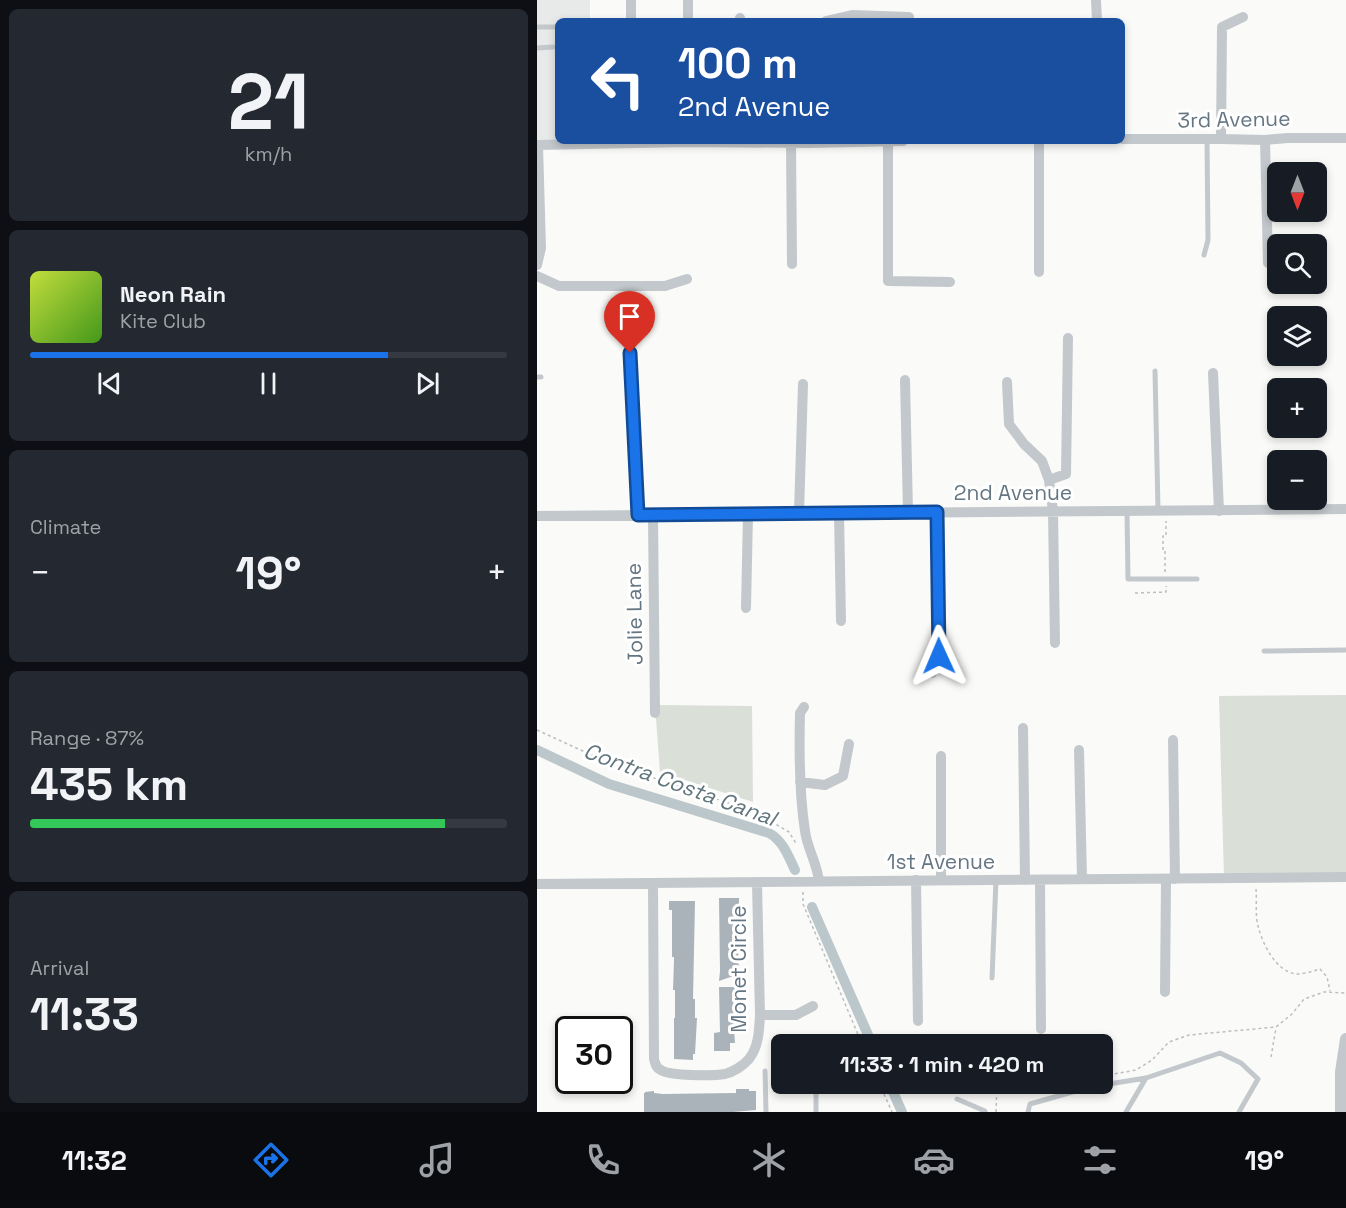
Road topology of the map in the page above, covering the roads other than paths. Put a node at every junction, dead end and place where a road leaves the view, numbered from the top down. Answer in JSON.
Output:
{"nodes":[{"id":1,"x":631,"y":0,"type":"edge"},
{"id":2,"x":688,"y":0,"type":"edge"},
{"id":3,"x":1096,"y":0,"type":"edge"},
{"id":4,"x":909,"y":17,"type":"dead end"},
{"id":5,"x":1243,"y":17,"type":"dead end"},
{"id":6,"x":631,"y":18,"type":"edge"},
{"id":7,"x":688,"y":18,"type":"edge"},
{"id":8,"x":839,"y":18,"type":"edge"},
{"id":9,"x":1097,"y":18,"type":"edge"},
{"id":10,"x":537,"y":27,"type":"edge"},
{"id":11,"x":555,"y":27,"type":"edge"},
{"id":12,"x":553,"y":47,"type":"dead end"},
{"id":13,"x":537,"y":48,"type":"edge"},
{"id":14,"x":1346,"y":138,"type":"edge"},
{"id":15,"x":1125,"y":139,"type":"edge"},
{"id":16,"x":1207,"y":139,"type":"junction"},
{"id":17,"x":1221,"y":139,"type":"junction"},
{"id":18,"x":1265,"y":140,"type":"junction"},
{"id":19,"x":555,"y":144,"type":"edge"},
{"id":20,"x":791,"y":144,"type":"edge"},
{"id":21,"x":888,"y":144,"type":"edge"},
{"id":22,"x":1039,"y":144,"type":"edge"},
{"id":23,"x":538,"y":145,"type":"edge"},
{"id":24,"x":1267,"y":234,"type":"edge"},
{"id":25,"x":1205,"y":255,"type":"dead end"},
{"id":26,"x":792,"y":264,"type":"dead end"},
{"id":27,"x":537,"y":265,"type":"edge"},
{"id":28,"x":1039,"y":272,"type":"dead end"},
{"id":29,"x":537,"y":276,"type":"edge"},
{"id":30,"x":687,"y":279,"type":"dead end"},
{"id":31,"x":951,"y":282,"type":"dead end"},
{"id":32,"x":1068,"y":338,"type":"dead end"},
{"id":33,"x":630,"y":353,"type":"dead end"},
{"id":34,"x":1155,"y":371,"type":"dead end"},
{"id":35,"x":1213,"y":373,"type":"dead end"},
{"id":36,"x":905,"y":380,"type":"dead end"},
{"id":37,"x":1007,"y":382,"type":"dead end"},
{"id":38,"x":803,"y":384,"type":"dead end"},
{"id":39,"x":1049,"y":480,"type":"junction"},
{"id":40,"x":1346,"y":509,"type":"edge"},
{"id":41,"x":1053,"y":511,"type":"junction"},
{"id":42,"x":1219,"y":511,"type":"junction"},
{"id":43,"x":937,"y":512,"type":"junction"},
{"id":44,"x":1127,"y":512,"type":"junction"},
{"id":45,"x":799,"y":513,"type":"junction"},
{"id":46,"x":839,"y":513,"type":"junction"},
{"id":47,"x":908,"y":513,"type":"junction"},
{"id":48,"x":748,"y":514,"type":"junction"},
{"id":49,"x":638,"y":515,"type":"junction"},
{"id":50,"x":653,"y":515,"type":"junction"},
{"id":51,"x":537,"y":516,"type":"edge"},
{"id":52,"x":1162,"y":516,"type":"junction"},
{"id":53,"x":1197,"y":579,"type":"dead end"},
{"id":54,"x":746,"y":608,"type":"dead end"},
{"id":55,"x":841,"y":621,"type":"dead end"},
{"id":56,"x":1055,"y":643,"type":"dead end"},
{"id":57,"x":1346,"y":650,"type":"edge"},
{"id":58,"x":1265,"y":651,"type":"dead end"},
{"id":59,"x":932,"y":673,"type":"dead end"},
{"id":60,"x":804,"y":706,"type":"dead end"},
{"id":61,"x":655,"y":713,"type":"dead end"},
{"id":62,"x":1023,"y":728,"type":"dead end"},
{"id":63,"x":1173,"y":740,"type":"dead end"},
{"id":64,"x":849,"y":744,"type":"dead end"},
{"id":65,"x":1079,"y":750,"type":"dead end"},
{"id":66,"x":941,"y":756,"type":"dead end"},
{"id":67,"x":800,"y":783,"type":"junction"},
{"id":68,"x":1346,"y":877,"type":"edge"},
{"id":69,"x":1082,"y":879,"type":"junction"},
{"id":70,"x":1171,"y":879,"type":"junction"},
{"id":71,"x":916,"y":880,"type":"junction"},
{"id":72,"x":941,"y":880,"type":"junction"},
{"id":73,"x":996,"y":880,"type":"junction"},
{"id":74,"x":1025,"y":880,"type":"junction"},
{"id":75,"x":1040,"y":880,"type":"junction"},
{"id":76,"x":819,"y":881,"type":"junction"},
{"id":77,"x":757,"y":883,"type":"junction"},
{"id":78,"x":537,"y":884,"type":"edge"},
{"id":79,"x":653,"y":884,"type":"junction"},
{"id":80,"x":992,"y":978,"type":"dead end"},
{"id":81,"x":1165,"y":992,"type":"dead end"},
{"id":82,"x":813,"y":1006,"type":"dead end"},
{"id":83,"x":760,"y":1015,"type":"junction"},
{"id":84,"x":918,"y":1021,"type":"dead end"},
{"id":85,"x":1041,"y":1029,"type":"dead end"},
{"id":86,"x":1346,"y":1039,"type":"edge"},
{"id":87,"x":765,"y":1071,"type":"dead end"},
{"id":88,"x":1146,"y":1078,"type":"junction"},
{"id":89,"x":816,"y":1094,"type":"edge"},
{"id":90,"x":957,"y":1099,"type":"dead end"},
{"id":91,"x":766,"y":1112,"type":"edge"},
{"id":92,"x":816,"y":1112,"type":"edge"},
{"id":93,"x":985,"y":1112,"type":"edge"},
{"id":94,"x":1027,"y":1112,"type":"edge"},
{"id":95,"x":1126,"y":1112,"type":"edge"},
{"id":96,"x":1239,"y":1112,"type":"edge"},
{"id":97,"x":1341,"y":1112,"type":"edge"}],
"edges":[{"from":1,"to":6,"type":"street"},
{"from":2,"to":7,"type":"street"},
{"from":3,"to":9,"type":"street"},
{"from":4,"to":8,"type":"street"},
{"from":5,"to":17,"type":"street"},
{"from":10,"to":11,"type":"lane"},
{"from":12,"to":13,"type":"lane"},
{"from":14,"to":18,"type":"street","name":"3rd Avenue"},
{"from":15,"to":16,"type":"street","name":"3rd Avenue"},
{"from":16,"to":17,"type":"street","name":"3rd Avenue"},
{"from":16,"to":25,"type":"lane"},
{"from":17,"to":18,"type":"street","name":"3rd Avenue"},
{"from":18,"to":24,"type":"street"},
{"from":19,"to":23,"type":"street"},
{"from":20,"to":26,"type":"street"},
{"from":21,"to":31,"type":"street"},
{"from":22,"to":28,"type":"street"},
{"from":23,"to":27,"type":"street"},
{"from":29,"to":30,"type":"street"},
{"from":32,"to":39,"type":"street"},
{"from":33,"to":49,"type":"street"},
{"from":34,"to":52,"type":"lane"},
{"from":35,"to":42,"type":"street"},
{"from":36,"to":47,"type":"street"},
{"from":37,"to":39,"type":"street"},
{"from":38,"to":45,"type":"street"},
{"from":39,"to":41,"type":"street"},
{"from":40,"to":42,"type":"street","name":"2nd Avenue"},
{"from":41,"to":43,"type":"street","name":"2nd Avenue"},
{"from":41,"to":44,"type":"street","name":"2nd Avenue"},
{"from":41,"to":56,"type":"street"},
{"from":42,"to":52,"type":"street","name":"2nd Avenue"},
{"from":43,"to":47,"type":"street","name":"2nd Avenue"},
{"from":43,"to":59,"type":"street"},
{"from":44,"to":52,"type":"street","name":"2nd Avenue"},
{"from":44,"to":53,"type":"lane"},
{"from":45,"to":46,"type":"street","name":"2nd Avenue"},
{"from":45,"to":48,"type":"street","name":"2nd Avenue"},
{"from":46,"to":47,"type":"street","name":"2nd Avenue"},
{"from":46,"to":55,"type":"street"},
{"from":48,"to":50,"type":"street","name":"2nd Avenue"},
{"from":48,"to":54,"type":"street"},
{"from":49,"to":50,"type":"street","name":"2nd Avenue"},
{"from":49,"to":51,"type":"street","name":"2nd Avenue"},
{"from":50,"to":61,"type":"street","name":"Jolie Lane"},
{"from":57,"to":58,"type":"lane"},
{"from":60,"to":67,"type":"street"},
{"from":62,"to":74,"type":"street"},
{"from":63,"to":70,"type":"street"},
{"from":64,"to":67,"type":"street"},
{"from":65,"to":69,"type":"street"},
{"from":66,"to":72,"type":"street"},
{"from":67,"to":76,"type":"street"},
{"from":68,"to":70,"type":"street","name":"1st Avenue"},
{"from":69,"to":70,"type":"street","name":"1st Avenue"},
{"from":69,"to":75,"type":"street","name":"1st Avenue"},
{"from":70,"to":81,"type":"street"},
{"from":71,"to":72,"type":"street","name":"1st Avenue"},
{"from":71,"to":76,"type":"street","name":"1st Avenue"},
{"from":71,"to":84,"type":"street"},
{"from":72,"to":73,"type":"street","name":"1st Avenue"},
{"from":73,"to":74,"type":"street","name":"1st Avenue"},
{"from":73,"to":80,"type":"lane"},
{"from":74,"to":75,"type":"street","name":"1st Avenue"},
{"from":75,"to":85,"type":"street"},
{"from":76,"to":77,"type":"street","name":"1st Avenue"},
{"from":77,"to":79,"type":"street","name":"1st Avenue"},
{"from":77,"to":83,"type":"street","name":"Monet Circle"},
{"from":78,"to":79,"type":"street","name":"1st Avenue"},
{"from":79,"to":83,"type":"street","name":"Monet Circle"},
{"from":82,"to":83,"type":"street"},
{"from":86,"to":97,"type":"street"},
{"from":87,"to":91,"type":"lane"},
{"from":88,"to":94,"type":"lane"},
{"from":88,"to":95,"type":"lane"},
{"from":88,"to":96,"type":"lane"},
{"from":89,"to":92,"type":"lane"},
{"from":90,"to":93,"type":"lane"}]}
